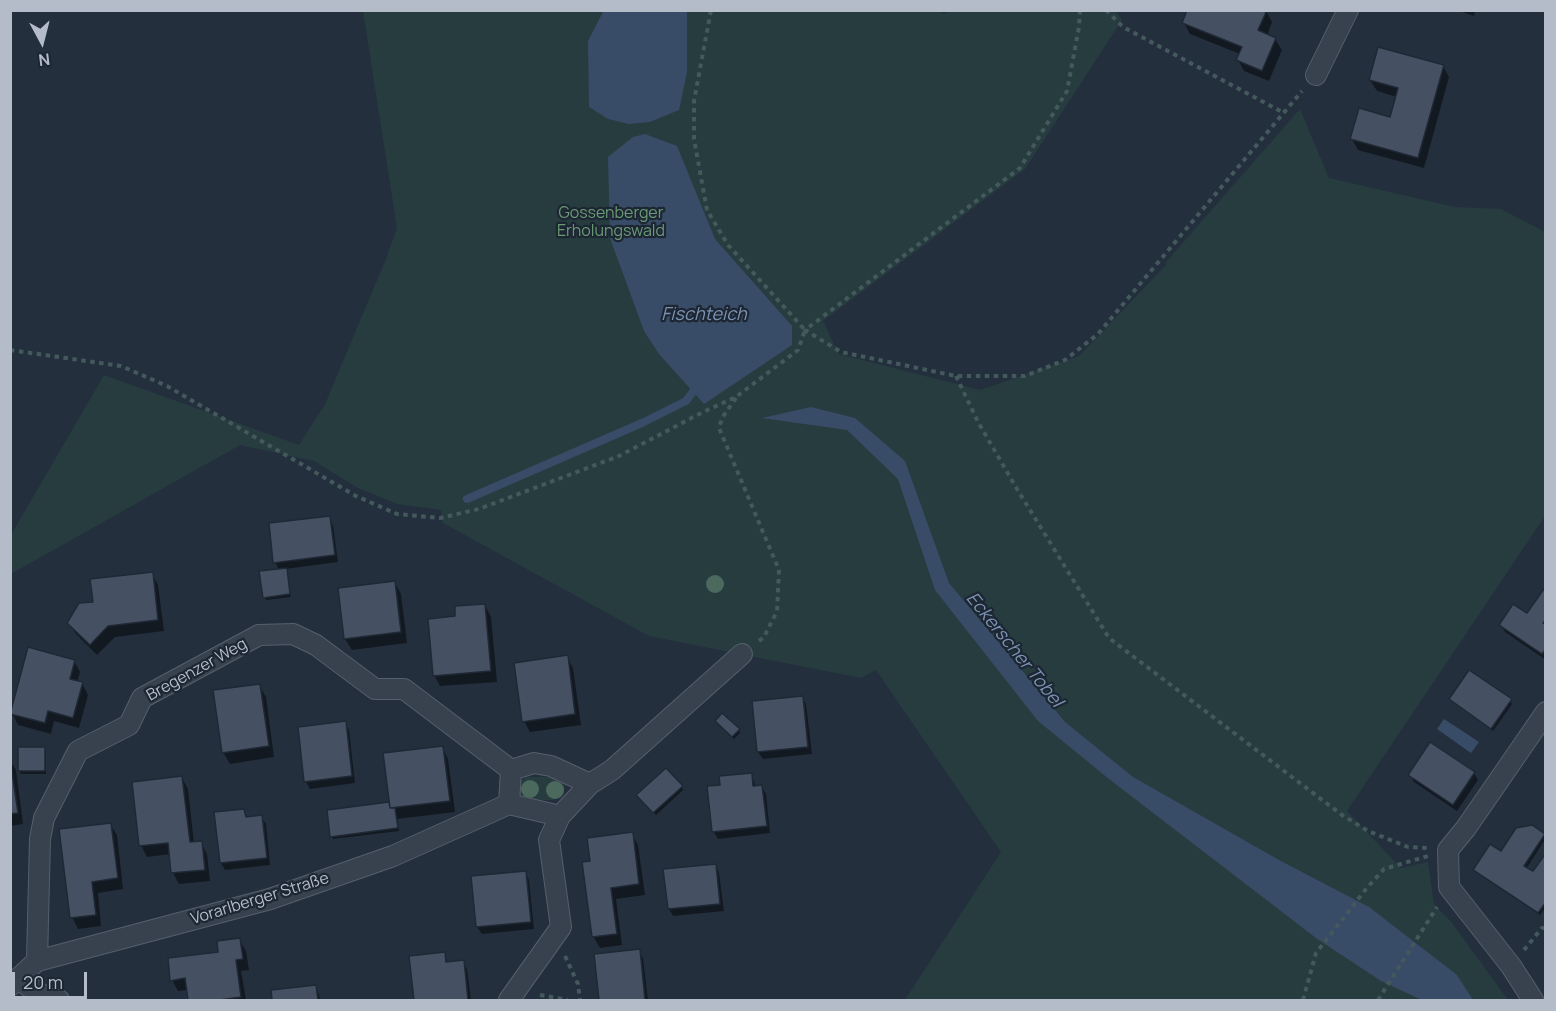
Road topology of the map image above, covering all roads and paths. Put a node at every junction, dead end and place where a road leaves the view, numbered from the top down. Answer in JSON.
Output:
{"nodes":[{"id":1,"x":711,"y":10,"type":"edge"},
{"id":2,"x":1080,"y":10,"type":"edge"},
{"id":3,"x":1107,"y":10,"type":"edge"},
{"id":4,"x":1348,"y":10,"type":"edge"},
{"id":5,"x":1316,"y":75,"type":"joint"},
{"id":6,"x":1284,"y":113,"type":"junction"},
{"id":7,"x":805,"y":330,"type":"junction"},
{"id":8,"x":10,"y":350,"type":"edge"},
{"id":9,"x":956,"y":376,"type":"junction"},
{"id":10,"x":736,"y":397,"type":"junction"},
{"id":11,"x":742,"y":654,"type":"joint"},
{"id":12,"x":1545,"y":712,"type":"edge"},
{"id":13,"x":511,"y":770,"type":"junction"},
{"id":14,"x":590,"y":784,"type":"junction"},
{"id":15,"x":508,"y":804,"type":"junction"},
{"id":16,"x":560,"y":816,"type":"junction"},
{"id":17,"x":1449,"y":850,"type":"junction"},
{"id":18,"x":1428,"y":920,"type":"dead end"},
{"id":19,"x":1545,"y":928,"type":"edge"},
{"id":20,"x":556,"y":936,"type":"junction"},
{"id":21,"x":37,"y":962,"type":"junction"},
{"id":22,"x":1511,"y":966,"type":"junction"},
{"id":23,"x":15,"y":983,"type":"edge"},
{"id":24,"x":59,"y":1000,"type":"edge"},
{"id":25,"x":508,"y":1000,"type":"edge"},
{"id":26,"x":580,"y":1000,"type":"edge"},
{"id":27,"x":1303,"y":1000,"type":"edge"},
{"id":28,"x":1378,"y":1000,"type":"edge"},
{"id":29,"x":1533,"y":1000,"type":"edge"}],
"edges":[{"from":1,"to":7,"type":"path"},
{"from":2,"to":7,"type":"path"},
{"from":3,"to":6,"type":"path"},
{"from":4,"to":5,"type":"street"},
{"from":5,"to":6,"type":"path"},
{"from":6,"to":9,"type":"path"},
{"from":7,"to":9,"type":"path"},
{"from":7,"to":10,"type":"path"},
{"from":8,"to":10,"type":"path"},
{"from":9,"to":17,"type":"path"},
{"from":10,"to":11,"type":"path"},
{"from":11,"to":14,"type":"street"},
{"from":12,"to":17,"type":"street"},
{"from":13,"to":14,"type":"street"},
{"from":13,"to":15,"type":"street"},
{"from":13,"to":21,"type":"street","name":"Bregenzer Weg"},
{"from":14,"to":16,"type":"street"},
{"from":15,"to":16,"type":"street"},
{"from":15,"to":21,"type":"street","name":"Vorarlberger Straße"},
{"from":16,"to":20,"type":"street"},
{"from":17,"to":22,"type":"street"},
{"from":17,"to":27,"type":"path"},
{"from":18,"to":28,"type":"path"},
{"from":19,"to":22,"type":"path"},
{"from":20,"to":25,"type":"street"},
{"from":20,"to":26,"type":"path"},
{"from":21,"to":23,"type":"street","name":"Vorarlberger Straße"},
{"from":22,"to":29,"type":"street"},
{"from":23,"to":24,"type":"street"}]}
